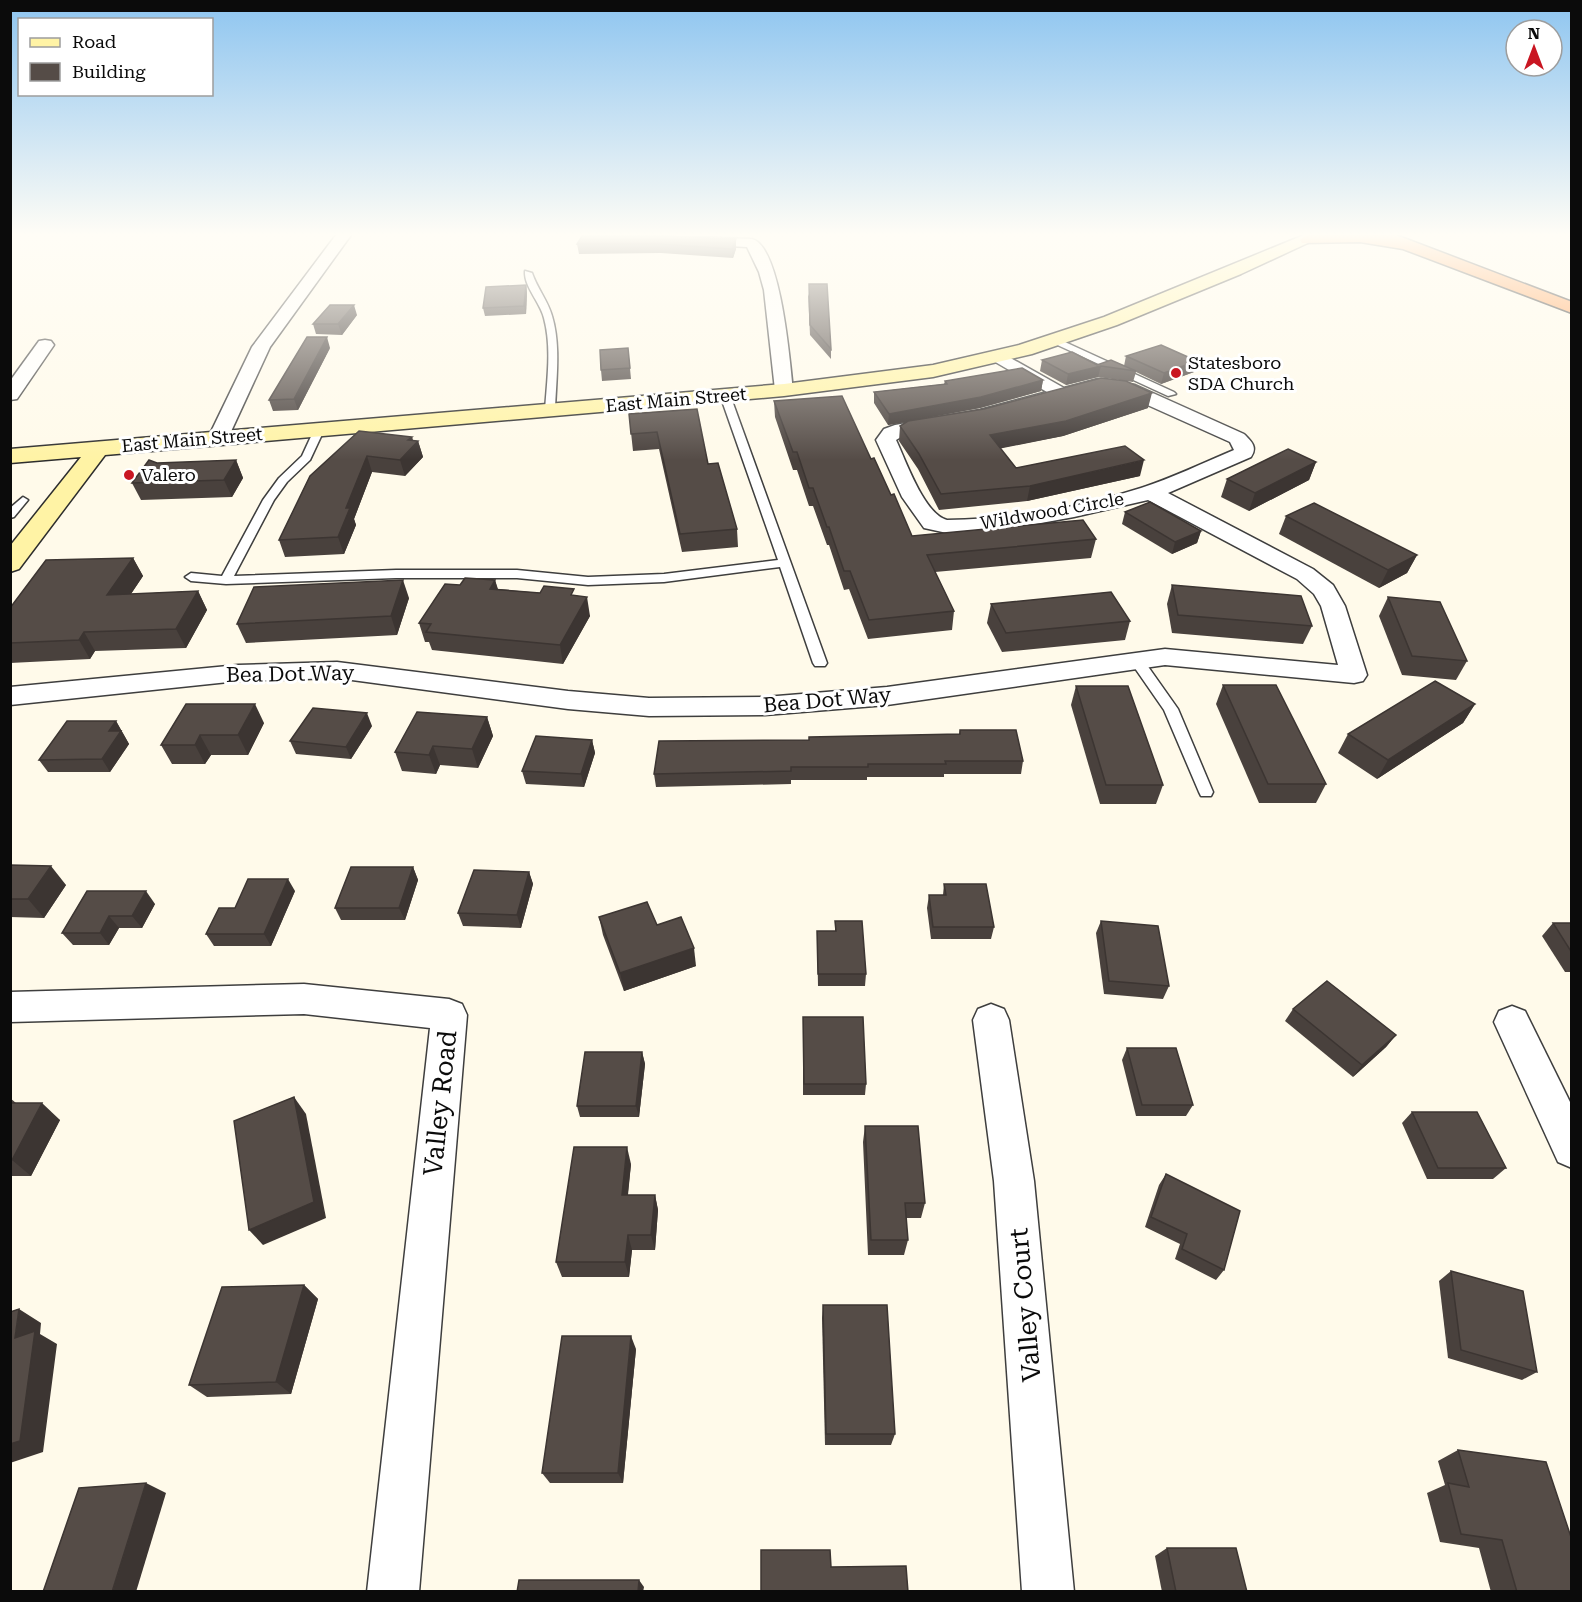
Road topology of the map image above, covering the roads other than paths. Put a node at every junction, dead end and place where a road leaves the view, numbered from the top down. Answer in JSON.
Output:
{"nodes":[{"id":1,"x":287,"y":310,"type":"edge"},
{"id":2,"x":545,"y":310,"type":"edge"},
{"id":3,"x":774,"y":310,"type":"edge"},
{"id":4,"x":1140,"y":310,"type":"edge"},
{"id":5,"x":1054,"y":340,"type":"junction"},
{"id":6,"x":45,"y":345,"type":"dead end"},
{"id":7,"x":990,"y":358,"type":"junction"},
{"id":8,"x":784,"y":390,"type":"junction"},
{"id":9,"x":1171,"y":394,"type":"dead end"},
{"id":10,"x":10,"y":395,"type":"edge"},
{"id":11,"x":726,"y":395,"type":"junction"},
{"id":12,"x":1056,"y":396,"type":"junction"},
{"id":13,"x":550,"y":411,"type":"junction"},
{"id":14,"x":319,"y":430,"type":"junction"},
{"id":15,"x":218,"y":438,"type":"junction"},
{"id":16,"x":98,"y":448,"type":"junction"},
{"id":17,"x":10,"y":456,"type":"edge"},
{"id":18,"x":1150,"y":492,"type":"junction"},
{"id":19,"x":23,"y":500,"type":"dead end"},
{"id":20,"x":10,"y":516,"type":"edge"},
{"id":21,"x":784,"y":563,"type":"junction"},
{"id":22,"x":10,"y":564,"type":"edge"},
{"id":23,"x":191,"y":577,"type":"dead end"},
{"id":24,"x":226,"y":580,"type":"junction"},
{"id":25,"x":1137,"y":661,"type":"junction"},
{"id":26,"x":820,"y":663,"type":"dead end"},
{"id":27,"x":10,"y":696,"type":"edge"},
{"id":28,"x":1206,"y":792,"type":"dead end"},
{"id":29,"x":10,"y":1007,"type":"edge"},
{"id":30,"x":991,"y":1020,"type":"dead end"},
{"id":31,"x":1512,"y":1022,"type":"dead end"},
{"id":32,"x":1572,"y":1149,"type":"edge"},
{"id":33,"x":393,"y":1592,"type":"edge"},
{"id":34,"x":1048,"y":1592,"type":"edge"}],
"edges":[{"from":1,"to":15,"type":"street"},
{"from":2,"to":13,"type":"lane"},
{"from":3,"to":8,"type":"street"},
{"from":4,"to":5,"type":"main road","name":"East Main Street"},
{"from":5,"to":7,"type":"main road","name":"East Main Street"},
{"from":5,"to":9,"type":"lane"},
{"from":6,"to":10,"type":"street"},
{"from":7,"to":8,"type":"main road","name":"East Main Street"},
{"from":7,"to":12,"type":"street"},
{"from":8,"to":11,"type":"main road","name":"East Main Street"},
{"from":11,"to":13,"type":"main road","name":"East Main Street"},
{"from":11,"to":21,"type":"lane"},
{"from":12,"to":18,"type":"street","name":"Wildwood Circle"},
{"from":12,"to":18,"type":"street","name":"Wildwood Circle"},
{"from":13,"to":14,"type":"main road","name":"East Main Street"},
{"from":14,"to":15,"type":"main road","name":"East Main Street"},
{"from":14,"to":24,"type":"lane"},
{"from":15,"to":16,"type":"main road","name":"East Main Street"},
{"from":16,"to":17,"type":"main road","name":"East Main Street"},
{"from":16,"to":22,"type":"main road"},
{"from":18,"to":25,"type":"street","name":"Bea Dot Way"},
{"from":19,"to":20,"type":"lane"},
{"from":21,"to":24,"type":"lane"},
{"from":21,"to":26,"type":"lane"},
{"from":23,"to":24,"type":"lane"},
{"from":25,"to":27,"type":"street","name":"Bea Dot Way"},
{"from":25,"to":28,"type":"lane"},
{"from":29,"to":33,"type":"street","name":"Valley Road"},
{"from":30,"to":34,"type":"street","name":"Valley Court"},
{"from":31,"to":32,"type":"street"}]}
